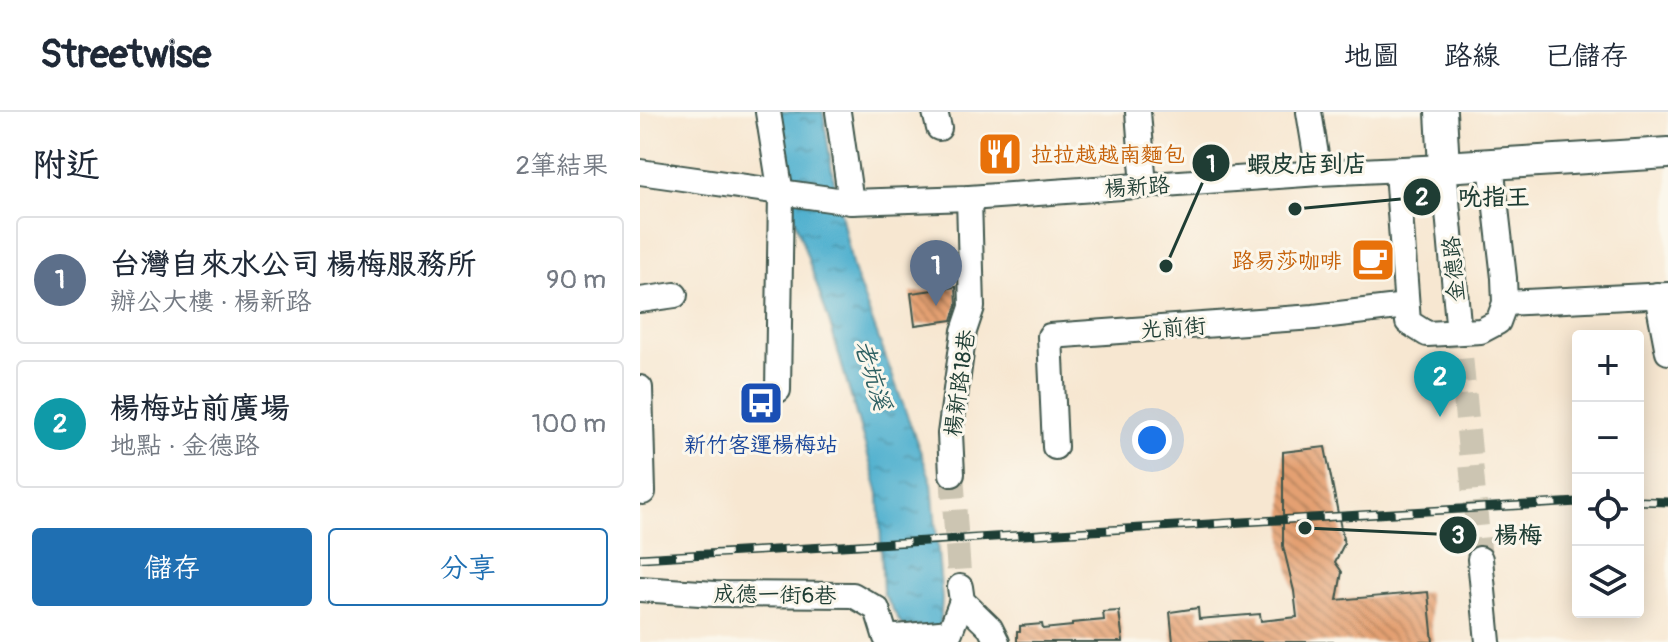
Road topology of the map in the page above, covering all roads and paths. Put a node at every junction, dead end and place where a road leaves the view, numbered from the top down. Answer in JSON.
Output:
{"nodes":[{"id":1,"x":768,"y":112,"type":"edge"},
{"id":2,"x":838,"y":112,"type":"edge"},
{"id":3,"x":1138,"y":112,"type":"edge"},
{"id":4,"x":1309,"y":112,"type":"edge"},
{"id":5,"x":1441,"y":112,"type":"edge"},
{"id":6,"x":1668,"y":153,"type":"edge"},
{"id":7,"x":1491,"y":164,"type":"junction"},
{"id":8,"x":1444,"y":167,"type":"junction"},
{"id":9,"x":1397,"y":171,"type":"junction"},
{"id":10,"x":640,"y":172,"type":"edge"},
{"id":11,"x":1319,"y":173,"type":"junction"},
{"id":12,"x":1144,"y":186,"type":"junction"},
{"id":13,"x":781,"y":194,"type":"junction"},
{"id":14,"x":969,"y":198,"type":"junction"},
{"id":15,"x":848,"y":202,"type":"junction"},
{"id":16,"x":675,"y":295,"type":"dead end"},
{"id":17,"x":1662,"y":295,"type":"edge"},
{"id":18,"x":640,"y":300,"type":"edge"},
{"id":19,"x":1505,"y":303,"type":"junction"},
{"id":20,"x":1406,"y":306,"type":"junction"},
{"id":21,"x":1458,"y":323,"type":"tunnel mouth"},
{"id":22,"x":1668,"y":352,"type":"edge"},
{"id":23,"x":640,"y":388,"type":"edge"},
{"id":24,"x":778,"y":390,"type":"dead end"},
{"id":25,"x":1055,"y":447,"type":"dead end"},
{"id":26,"x":952,"y":474,"type":"tunnel mouth"},
{"id":27,"x":643,"y":492,"type":"dead end"},
{"id":28,"x":1480,"y":559,"type":"tunnel mouth"},
{"id":29,"x":640,"y":589,"type":"edge"},
{"id":30,"x":967,"y":601,"type":"junction"},
{"id":31,"x":980,"y":642,"type":"edge"},
{"id":32,"x":997,"y":642,"type":"edge"},
{"id":33,"x":1488,"y":642,"type":"edge"}],
"edges":[{"from":1,"to":13,"type":"street"},
{"from":2,"to":15,"type":"street"},
{"from":3,"to":12,"type":"street"},
{"from":4,"to":11,"type":"street"},
{"from":5,"to":8,"type":"main road"},
{"from":6,"to":7,"type":"main road","name":"楊新路"},
{"from":7,"to":8,"type":"main road","name":"楊新路"},
{"from":7,"to":19,"type":"street"},
{"from":8,"to":9,"type":"street","name":"楊新路"},
{"from":8,"to":21,"type":"street","name":"金德路"},
{"from":9,"to":11,"type":"street","name":"楊新路"},
{"from":9,"to":20,"type":"street"},
{"from":10,"to":13,"type":"street","name":"楊新路"},
{"from":11,"to":12,"type":"street","name":"楊新路"},
{"from":12,"to":14,"type":"street","name":"楊新路"},
{"from":13,"to":15,"type":"street","name":"楊新路"},
{"from":13,"to":24,"type":"street"},
{"from":14,"to":15,"type":"street","name":"楊新路"},
{"from":14,"to":26,"type":"street","name":"楊新路18巷"},
{"from":16,"to":18,"type":"street"},
{"from":17,"to":19,"type":"street"},
{"from":17,"to":22,"type":"street"},
{"from":19,"to":20,"type":"street"},
{"from":20,"to":25,"type":"street","name":"光前街"},
{"from":23,"to":27,"type":"street"},
{"from":28,"to":33,"type":"street"},
{"from":29,"to":30,"type":"street","name":"成德一街6巷"},
{"from":30,"to":31,"type":"street"},
{"from":30,"to":32,"type":"street"}]}
